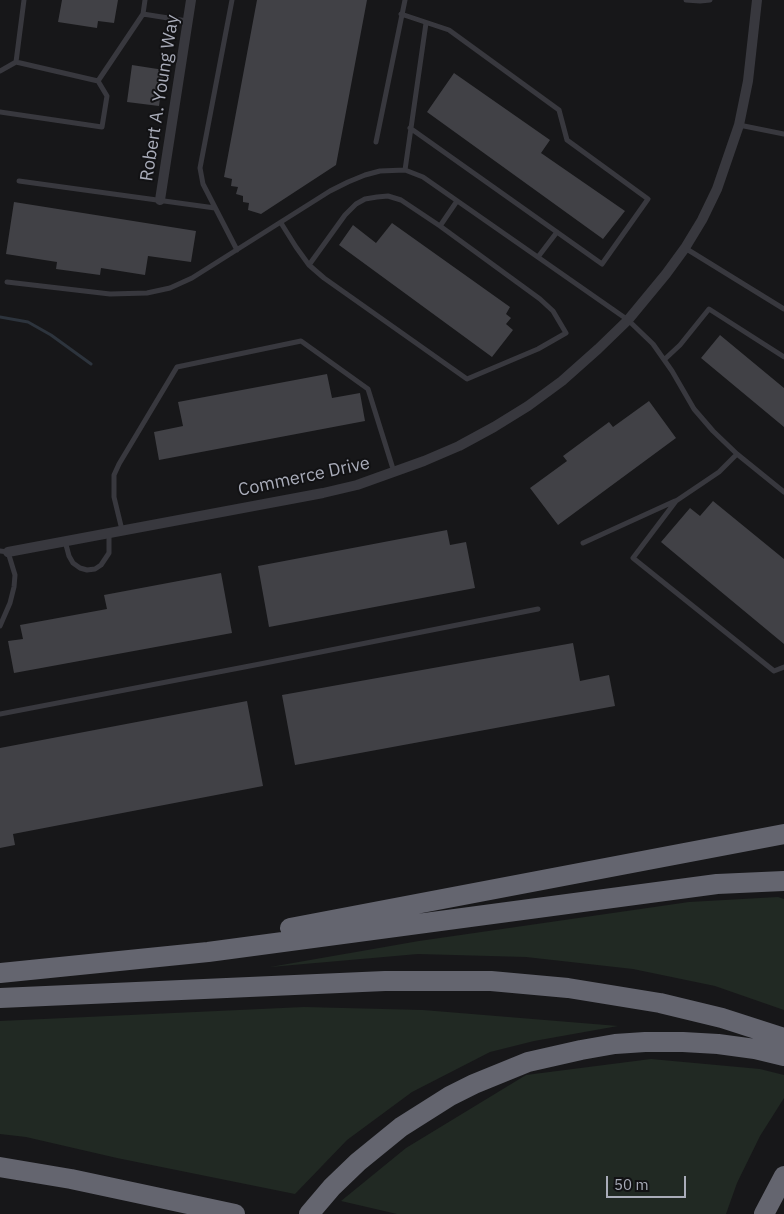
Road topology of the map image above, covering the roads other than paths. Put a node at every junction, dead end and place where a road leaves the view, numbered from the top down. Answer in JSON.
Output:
{"nodes":[{"id":1,"x":24,"y":0,"type":"edge"},
{"id":2,"x":145,"y":0,"type":"edge"},
{"id":3,"x":191,"y":0,"type":"edge"},
{"id":4,"x":232,"y":0,"type":"edge"},
{"id":5,"x":405,"y":0,"type":"edge"},
{"id":6,"x":686,"y":0,"type":"edge"},
{"id":7,"x":710,"y":0,"type":"edge"},
{"id":8,"x":757,"y":0,"type":"edge"},
{"id":9,"x":143,"y":14,"type":"junction"},
{"id":10,"x":401,"y":14,"type":"junction"},
{"id":11,"x":188,"y":21,"type":"junction"},
{"id":12,"x":426,"y":23,"type":"junction"},
{"id":13,"x":16,"y":62,"type":"junction"},
{"id":14,"x":0,"y":71,"type":"edge"},
{"id":15,"x":98,"y":81,"type":"junction"},
{"id":16,"x":0,"y":112,"type":"edge"},
{"id":17,"x":739,"y":125,"type":"junction"},
{"id":18,"x":410,"y":128,"type":"junction"},
{"id":19,"x":784,"y":134,"type":"edge"},
{"id":20,"x":376,"y":142,"type":"dead end"},
{"id":21,"x":406,"y":170,"type":"junction"},
{"id":22,"x":19,"y":181,"type":"dead end"},
{"id":23,"x":160,"y":200,"type":"junction"},
{"id":24,"x":457,"y":201,"type":"junction"},
{"id":25,"x":215,"y":208,"type":"junction"},
{"id":26,"x":281,"y":223,"type":"junction"},
{"id":27,"x":440,"y":226,"type":"junction"},
{"id":28,"x":557,"y":232,"type":"junction"},
{"id":29,"x":685,"y":248,"type":"junction"},
{"id":30,"x":237,"y":250,"type":"junction"},
{"id":31,"x":538,"y":257,"type":"junction"},
{"id":32,"x":309,"y":264,"type":"junction"},
{"id":33,"x":7,"y":282,"type":"dead end"},
{"id":34,"x":784,"y":309,"type":"edge"},
{"id":35,"x":628,"y":320,"type":"junction"},
{"id":36,"x":784,"y":357,"type":"edge"},
{"id":37,"x":665,"y":359,"type":"junction"},
{"id":38,"x":737,"y":454,"type":"junction"},
{"id":39,"x":394,"y":473,"type":"junction"},
{"id":40,"x":784,"y":492,"type":"edge"},
{"id":41,"x":676,"y":501,"type":"junction"},
{"id":42,"x":122,"y":530,"type":"junction"},
{"id":43,"x":109,"y":532,"type":"junction"},
{"id":44,"x":65,"y":541,"type":"junction"},
{"id":45,"x":584,"y":543,"type":"dead end"},
{"id":46,"x":4,"y":551,"type":"edge"},
{"id":47,"x":538,"y":609,"type":"dead end"},
{"id":48,"x":0,"y":626,"type":"edge"},
{"id":49,"x":784,"y":666,"type":"edge"},
{"id":50,"x":0,"y":714,"type":"edge"},
{"id":51,"x":784,"y":834,"type":"edge"},
{"id":52,"x":784,"y":881,"type":"edge"},
{"id":53,"x":68,"y":966,"type":"junction"},
{"id":54,"x":0,"y":973,"type":"edge"},
{"id":55,"x":0,"y":998,"type":"edge"},
{"id":56,"x":784,"y":1038,"type":"edge"},
{"id":57,"x":784,"y":1056,"type":"edge"},
{"id":58,"x":0,"y":1167,"type":"edge"},
{"id":59,"x":784,"y":1176,"type":"edge"},
{"id":60,"x":235,"y":1214,"type":"edge"},
{"id":61,"x":309,"y":1214,"type":"edge"},
{"id":62,"x":764,"y":1214,"type":"edge"}],
"edges":[{"from":1,"to":13,"type":"lane"},
{"from":2,"to":9,"type":"lane"},
{"from":3,"to":11,"type":"street","name":"Robert A. Young Way"},
{"from":4,"to":25,"type":"lane"},
{"from":5,"to":10,"type":"lane"},
{"from":6,"to":7,"type":"lane"},
{"from":8,"to":17,"type":"street","name":"Commerce Drive"},
{"from":9,"to":11,"type":"lane"},
{"from":9,"to":15,"type":"lane"},
{"from":10,"to":12,"type":"lane"},
{"from":10,"to":20,"type":"lane"},
{"from":11,"to":23,"type":"street","name":"Robert A. Young Way"},
{"from":12,"to":18,"type":"lane"},
{"from":12,"to":28,"type":"lane"},
{"from":13,"to":14,"type":"lane"},
{"from":13,"to":15,"type":"lane"},
{"from":15,"to":16,"type":"lane"},
{"from":17,"to":19,"type":"lane"},
{"from":17,"to":29,"type":"street","name":"Commerce Drive"},
{"from":18,"to":21,"type":"lane"},
{"from":18,"to":28,"type":"lane"},
{"from":21,"to":24,"type":"lane"},
{"from":21,"to":26,"type":"lane"},
{"from":22,"to":23,"type":"lane"},
{"from":23,"to":25,"type":"lane"},
{"from":24,"to":27,"type":"lane"},
{"from":24,"to":31,"type":"lane"},
{"from":25,"to":30,"type":"lane"},
{"from":26,"to":30,"type":"lane"},
{"from":26,"to":32,"type":"lane"},
{"from":27,"to":32,"type":"lane"},
{"from":27,"to":32,"type":"lane"},
{"from":28,"to":31,"type":"lane"},
{"from":29,"to":34,"type":"lane"},
{"from":29,"to":35,"type":"street","name":"Commerce Drive"},
{"from":30,"to":33,"type":"lane"},
{"from":31,"to":35,"type":"lane"},
{"from":35,"to":37,"type":"lane"},
{"from":35,"to":39,"type":"street","name":"Commerce Drive"},
{"from":36,"to":37,"type":"lane"},
{"from":37,"to":38,"type":"lane"},
{"from":38,"to":40,"type":"lane"},
{"from":38,"to":41,"type":"lane"},
{"from":39,"to":42,"type":"street","name":"Commerce Drive"},
{"from":39,"to":42,"type":"lane"},
{"from":41,"to":45,"type":"lane"},
{"from":41,"to":49,"type":"lane"},
{"from":42,"to":43,"type":"street","name":"Commerce Drive"},
{"from":43,"to":44,"type":"street","name":"Commerce Drive"},
{"from":43,"to":44,"type":"lane"},
{"from":44,"to":46,"type":"street","name":"Commerce Drive"},
{"from":46,"to":48,"type":"lane"},
{"from":47,"to":50,"type":"lane"},
{"from":51,"to":53,"type":"highway"},
{"from":52,"to":53,"type":"highway"},
{"from":53,"to":54,"type":"highway"},
{"from":55,"to":56,"type":"highway"},
{"from":57,"to":61,"type":"highway"},
{"from":58,"to":60,"type":"highway"},
{"from":59,"to":62,"type":"highway"}]}
